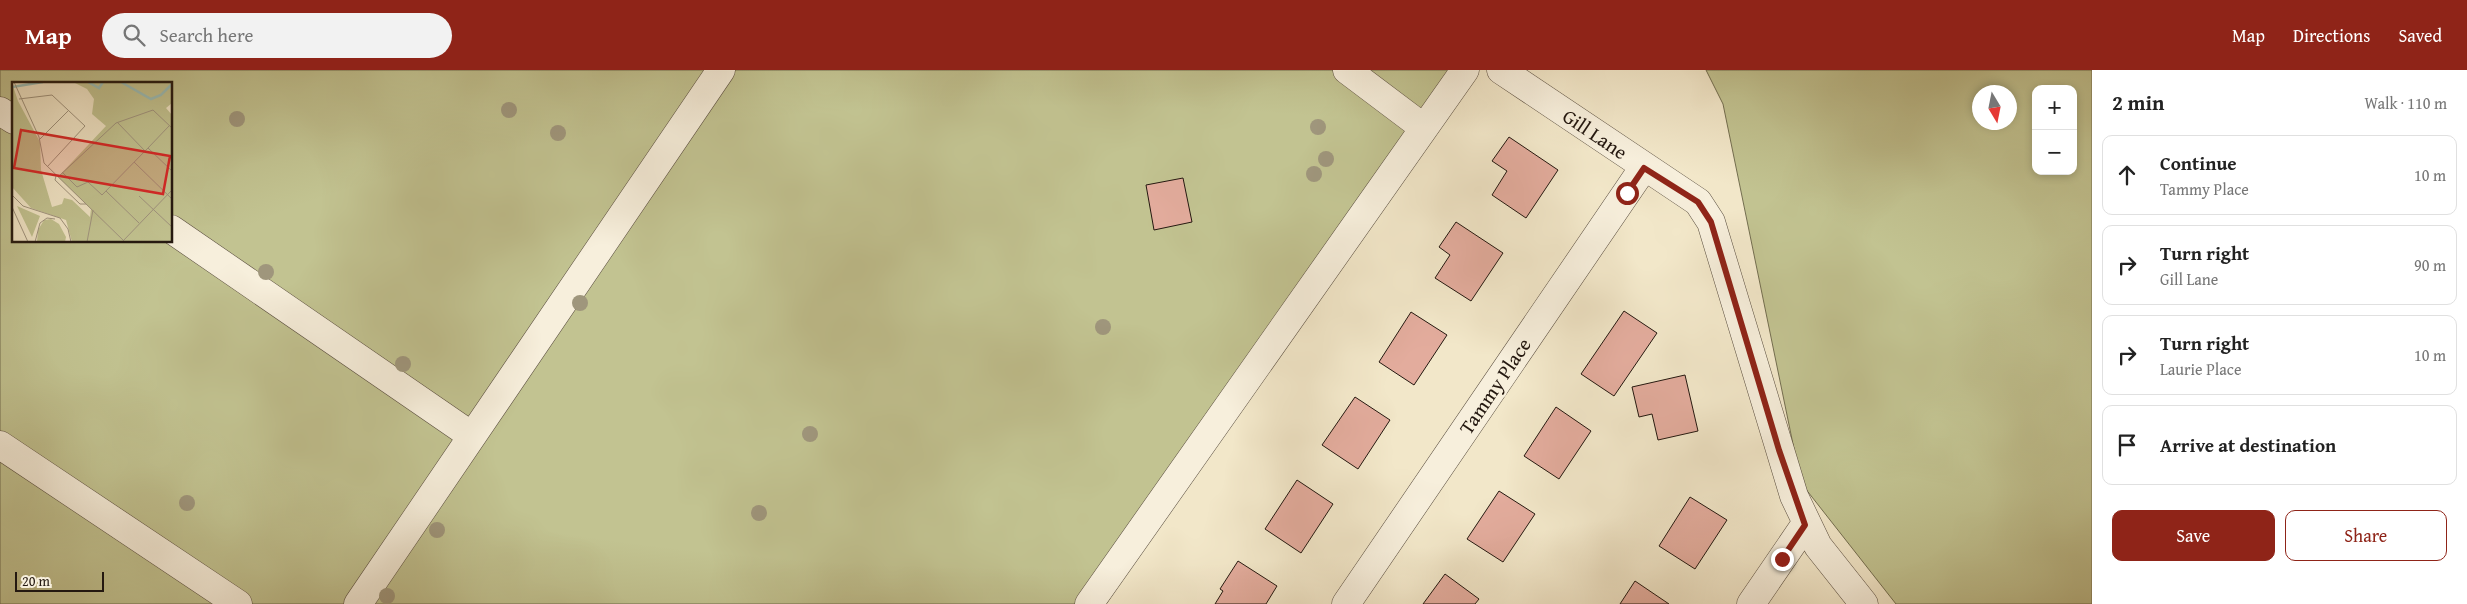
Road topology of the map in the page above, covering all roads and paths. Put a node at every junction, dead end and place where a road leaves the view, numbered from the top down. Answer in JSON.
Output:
{"nodes":[{"id":1,"x":721,"y":70,"type":"edge"},
{"id":2,"x":1347,"y":70,"type":"edge"},
{"id":3,"x":1465,"y":70,"type":"edge"},
{"id":4,"x":1501,"y":70,"type":"edge"},
{"id":5,"x":0,"y":111,"type":"edge"},
{"id":6,"x":12,"y":119,"type":"edge"},
{"id":7,"x":1424,"y":128,"type":"junction"},
{"id":8,"x":1644,"y":168,"type":"junction"},
{"id":9,"x":172,"y":230,"type":"edge"},
{"id":10,"x":472,"y":436,"type":"junction"},
{"id":11,"x":0,"y":444,"type":"edge"},
{"id":12,"x":1805,"y":525,"type":"junction"},
{"id":13,"x":238,"y":604,"type":"edge"},
{"id":14,"x":358,"y":604,"type":"edge"},
{"id":15,"x":1089,"y":604,"type":"edge"},
{"id":16,"x":1346,"y":604,"type":"edge"},
{"id":17,"x":1751,"y":604,"type":"edge"},
{"id":18,"x":1864,"y":604,"type":"edge"}],
"edges":[{"from":1,"to":10,"type":"street"},
{"from":2,"to":7,"type":"street"},
{"from":3,"to":7,"type":"street"},
{"from":4,"to":8,"type":"street","name":"Gill Lane"},
{"from":5,"to":6,"type":"street"},
{"from":7,"to":15,"type":"street"},
{"from":8,"to":12,"type":"street","name":"Gill Lane"},
{"from":8,"to":16,"type":"street","name":"Tammy Place"},
{"from":9,"to":10,"type":"street"},
{"from":10,"to":14,"type":"street"},
{"from":11,"to":13,"type":"street"},
{"from":12,"to":17,"type":"street"},
{"from":12,"to":18,"type":"street","name":"Gill Lane"}]}
